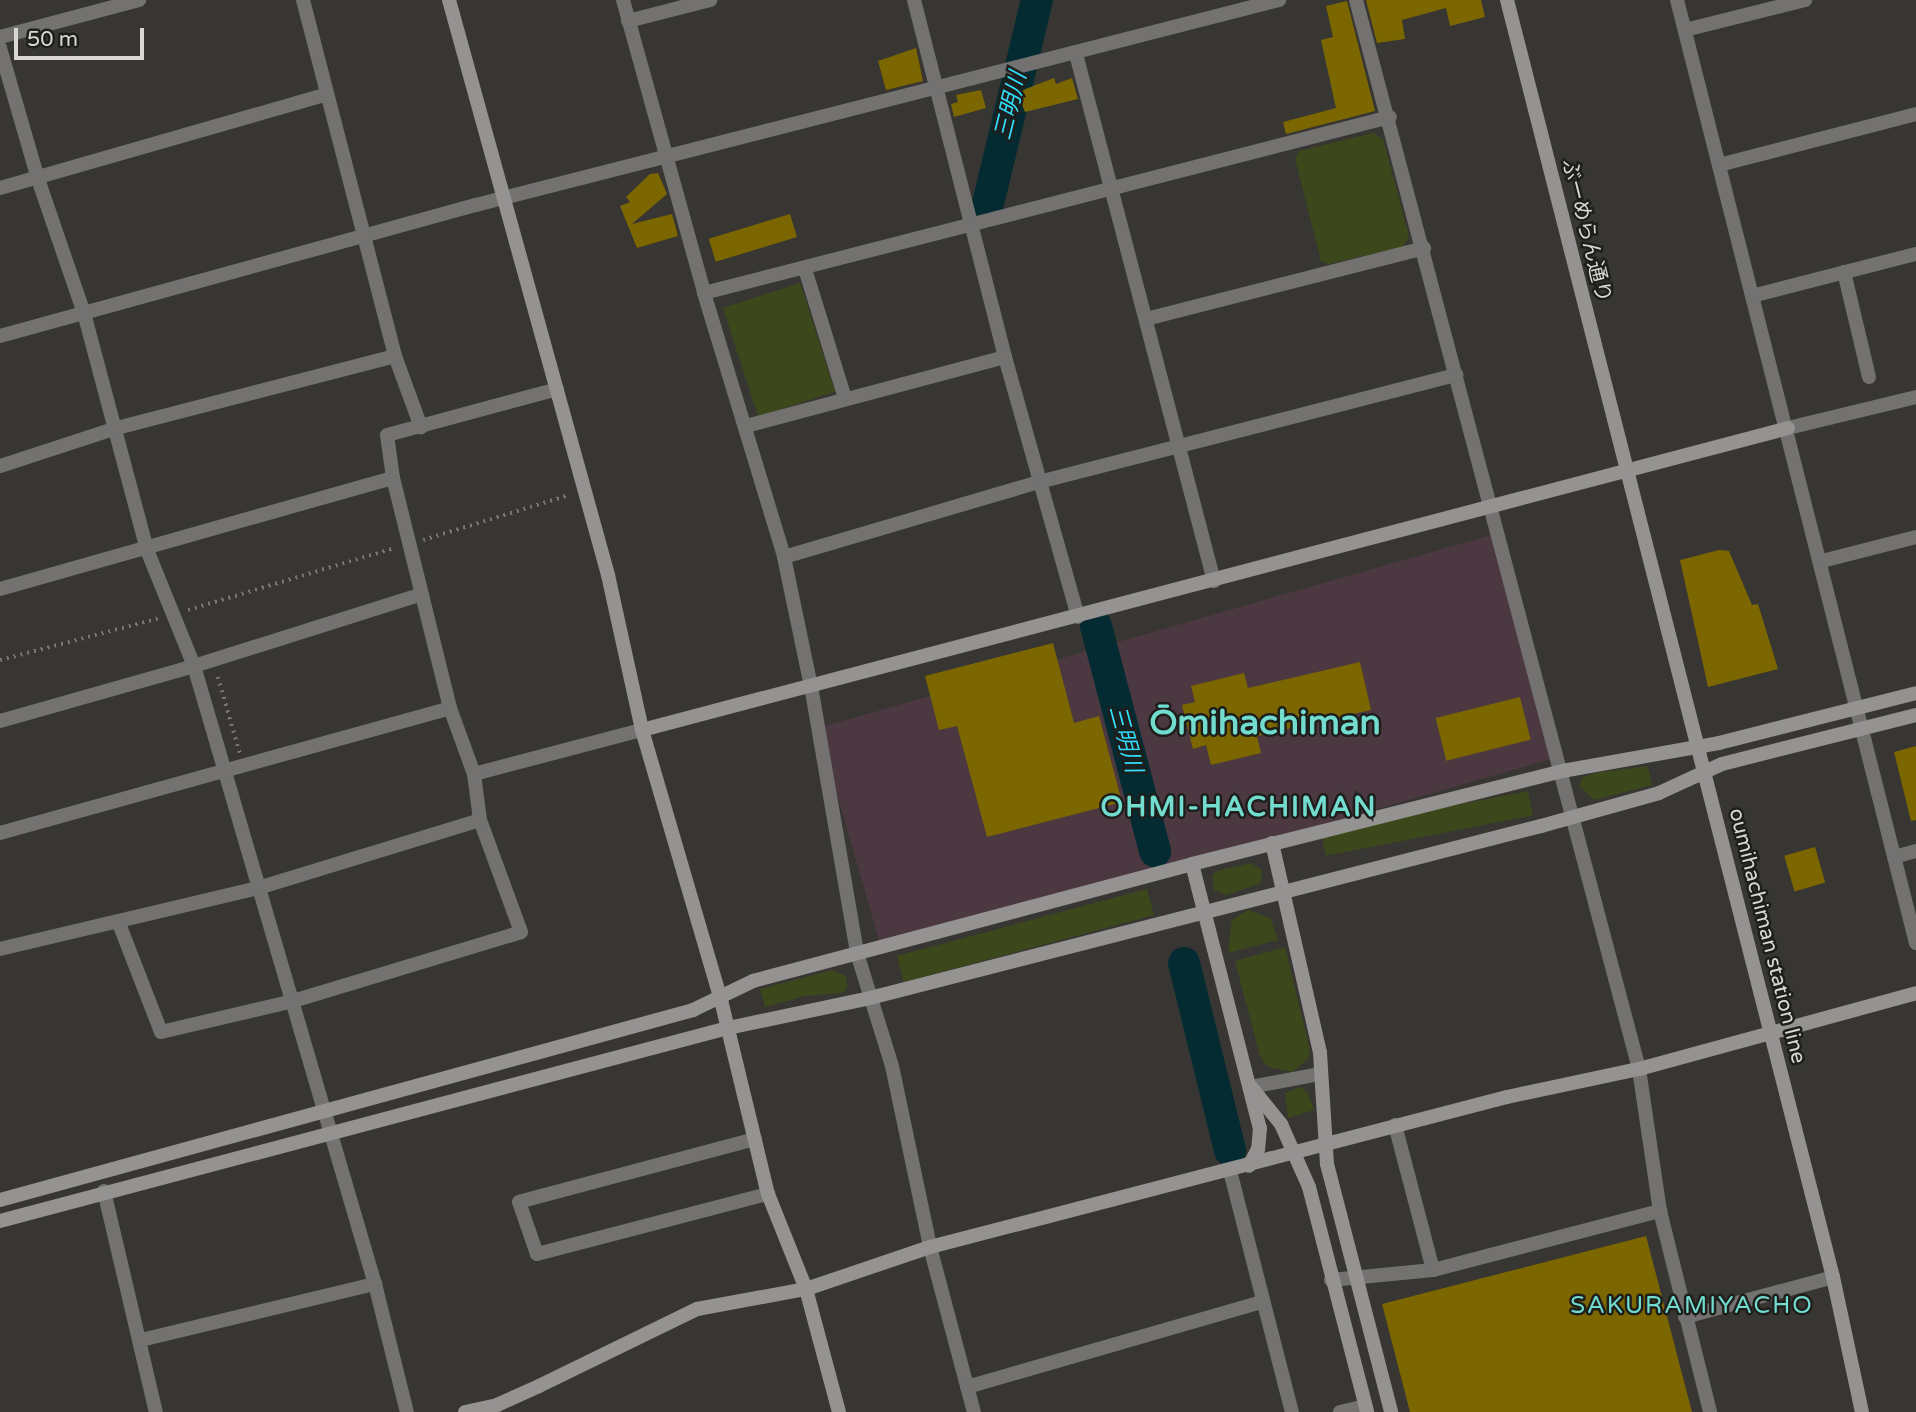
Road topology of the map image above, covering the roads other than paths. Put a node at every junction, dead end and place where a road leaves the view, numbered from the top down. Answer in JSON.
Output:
{"nodes":[{"id":1,"x":139,"y":0,"type":"edge"},
{"id":2,"x":303,"y":0,"type":"edge"},
{"id":3,"x":449,"y":0,"type":"edge"},
{"id":4,"x":623,"y":0,"type":"edge"},
{"id":5,"x":710,"y":0,"type":"edge"},
{"id":6,"x":914,"y":0,"type":"edge"},
{"id":7,"x":1279,"y":0,"type":"edge"},
{"id":8,"x":1356,"y":0,"type":"edge"},
{"id":9,"x":1507,"y":0,"type":"edge"},
{"id":10,"x":1677,"y":0,"type":"edge"},
{"id":11,"x":1805,"y":0,"type":"edge"},
{"id":12,"x":628,"y":21,"type":"junction"},
{"id":13,"x":1685,"y":30,"type":"junction"},
{"id":14,"x":0,"y":37,"type":"edge"},
{"id":15,"x":0,"y":48,"type":"edge"},
{"id":16,"x":1076,"y":54,"type":"junction"},
{"id":17,"x":937,"y":90,"type":"junction"},
{"id":18,"x":327,"y":94,"type":"junction"},
{"id":19,"x":1916,"y":114,"type":"edge"},
{"id":20,"x":1390,"y":117,"type":"junction"},
{"id":21,"x":665,"y":157,"type":"junction"},
{"id":22,"x":1719,"y":165,"type":"junction"},
{"id":23,"x":38,"y":179,"type":"junction"},
{"id":24,"x":0,"y":188,"type":"edge"},
{"id":25,"x":1113,"y":192,"type":"junction"},
{"id":26,"x":504,"y":199,"type":"junction"},
{"id":27,"x":971,"y":227,"type":"junction"},
{"id":28,"x":367,"y":234,"type":"junction"},
{"id":29,"x":1424,"y":248,"type":"junction"},
{"id":30,"x":1916,"y":254,"type":"edge"},
{"id":31,"x":805,"y":269,"type":"junction"},
{"id":32,"x":1844,"y":272,"type":"junction"},
{"id":33,"x":704,"y":293,"type":"junction"},
{"id":34,"x":1752,"y":296,"type":"junction"},
{"id":35,"x":84,"y":313,"type":"junction"},
{"id":36,"x":1146,"y":319,"type":"junction"},
{"id":37,"x":0,"y":336,"type":"edge"},
{"id":38,"x":395,"y":356,"type":"junction"},
{"id":39,"x":1005,"y":357,"type":"junction"},
{"id":40,"x":1457,"y":375,"type":"junction"},
{"id":41,"x":1869,"y":377,"type":"dead end"},
{"id":42,"x":557,"y":389,"type":"junction"},
{"id":43,"x":1916,"y":397,"type":"edge"},
{"id":44,"x":845,"y":398,"type":"junction"},
{"id":45,"x":746,"y":426,"type":"junction"},
{"id":46,"x":421,"y":427,"type":"junction"},
{"id":47,"x":1788,"y":428,"type":"junction"},
{"id":48,"x":113,"y":429,"type":"junction"},
{"id":49,"x":1178,"y":446,"type":"junction"},
{"id":50,"x":0,"y":466,"type":"edge"},
{"id":51,"x":1624,"y":472,"type":"junction"},
{"id":52,"x":393,"y":478,"type":"junction"},
{"id":53,"x":1039,"y":482,"type":"junction"},
{"id":54,"x":1489,"y":509,"type":"junction"},
{"id":55,"x":1916,"y":537,"type":"edge"},
{"id":56,"x":147,"y":550,"type":"junction"},
{"id":57,"x":784,"y":557,"type":"junction"},
{"id":58,"x":1822,"y":561,"type":"junction"},
{"id":59,"x":1214,"y":580,"type":"junction"},
{"id":60,"x":0,"y":589,"type":"edge"},
{"id":61,"x":422,"y":594,"type":"junction"},
{"id":62,"x":1078,"y":617,"type":"junction"},
{"id":63,"x":194,"y":666,"type":"junction"},
{"id":64,"x":811,"y":686,"type":"junction"},
{"id":65,"x":1916,"y":693,"type":"edge"},
{"id":66,"x":450,"y":708,"type":"junction"},
{"id":67,"x":1857,"y":709,"type":"junction"},
{"id":68,"x":1916,"y":715,"type":"edge"},
{"id":69,"x":0,"y":721,"type":"edge"},
{"id":70,"x":1862,"y":729,"type":"junction"},
{"id":71,"x":642,"y":730,"type":"junction"},
{"id":72,"x":1698,"y":747,"type":"junction"},
{"id":73,"x":1562,"y":771,"type":"junction"},
{"id":74,"x":225,"y":772,"type":"junction"},
{"id":75,"x":474,"y":774,"type":"junction"},
{"id":76,"x":1704,"y":774,"type":"junction"},
{"id":77,"x":1573,"y":816,"type":"junction"},
{"id":78,"x":480,"y":820,"type":"junction"},
{"id":79,"x":0,"y":833,"type":"edge"},
{"id":80,"x":1272,"y":843,"type":"junction"},
{"id":81,"x":1916,"y":851,"type":"edge"},
{"id":82,"x":1894,"y":856,"type":"junction"},
{"id":83,"x":1192,"y":864,"type":"junction"},
{"id":84,"x":258,"y":888,"type":"junction"},
{"id":85,"x":1282,"y":889,"type":"junction"},
{"id":86,"x":1204,"y":910,"type":"junction"},
{"id":87,"x":118,"y":921,"type":"junction"},
{"id":88,"x":1916,"y":943,"type":"edge"},
{"id":89,"x":0,"y":949,"type":"edge"},
{"id":90,"x":857,"y":953,"type":"junction"},
{"id":91,"x":1916,"y":993,"type":"edge"},
{"id":92,"x":720,"y":996,"type":"junction"},
{"id":93,"x":870,"y":998,"type":"junction"},
{"id":94,"x":293,"y":1001,"type":"junction"},
{"id":95,"x":728,"y":1028,"type":"junction"},
{"id":96,"x":1769,"y":1032,"type":"junction"},
{"id":97,"x":1639,"y":1069,"type":"junction"},
{"id":98,"x":1319,"y":1074,"type":"junction"},
{"id":99,"x":1251,"y":1087,"type":"junction"},
{"id":100,"x":325,"y":1111,"type":"junction"},
{"id":101,"x":1395,"y":1125,"type":"junction"},
{"id":102,"x":332,"y":1132,"type":"junction"},
{"id":103,"x":755,"y":1139,"type":"junction"},
{"id":104,"x":1326,"y":1147,"type":"junction"},
{"id":105,"x":1296,"y":1154,"type":"junction"},
{"id":106,"x":1249,"y":1166,"type":"junction"},
{"id":107,"x":1230,"y":1171,"type":"junction"},
{"id":108,"x":104,"y":1191,"type":"junction"},
{"id":109,"x":768,"y":1194,"type":"junction"},
{"id":110,"x":0,"y":1200,"type":"edge"},
{"id":111,"x":1660,"y":1211,"type":"junction"},
{"id":112,"x":0,"y":1221,"type":"edge"},
{"id":113,"x":930,"y":1247,"type":"junction"},
{"id":114,"x":1433,"y":1270,"type":"junction"},
{"id":115,"x":1833,"y":1277,"type":"junction"},
{"id":116,"x":1356,"y":1278,"type":"junction"},
{"id":117,"x":1331,"y":1280,"type":"junction"},
{"id":118,"x":376,"y":1284,"type":"junction"},
{"id":119,"x":806,"y":1289,"type":"junction"},
{"id":120,"x":1262,"y":1301,"type":"junction"},
{"id":121,"x":1685,"y":1317,"type":"junction"},
{"id":122,"x":141,"y":1340,"type":"junction"},
{"id":123,"x":967,"y":1387,"type":"junction"},
{"id":124,"x":497,"y":1409,"type":"edge"},
{"id":125,"x":1366,"y":1409,"type":"edge"},
{"id":126,"x":156,"y":1412,"type":"edge"},
{"id":127,"x":407,"y":1412,"type":"edge"},
{"id":128,"x":465,"y":1412,"type":"edge"},
{"id":129,"x":839,"y":1412,"type":"edge"},
{"id":130,"x":974,"y":1412,"type":"edge"},
{"id":131,"x":1292,"y":1412,"type":"edge"},
{"id":132,"x":1340,"y":1412,"type":"edge"},
{"id":133,"x":1391,"y":1412,"type":"edge"},
{"id":134,"x":1710,"y":1412,"type":"edge"},
{"id":135,"x":1862,"y":1412,"type":"edge"}],
"edges":[{"from":1,"to":14,"type":"street"},
{"from":2,"to":18,"type":"street"},
{"from":3,"to":26,"type":"street"},
{"from":4,"to":12,"type":"street"},
{"from":5,"to":12,"type":"street"},
{"from":6,"to":17,"type":"street"},
{"from":7,"to":16,"type":"street"},
{"from":8,"to":20,"type":"street"},
{"from":9,"to":51,"type":"street","name":"ぶーめらん通り"},
{"from":10,"to":13,"type":"street"},
{"from":11,"to":13,"type":"street"},
{"from":12,"to":21,"type":"street"},
{"from":13,"to":22,"type":"street"},
{"from":15,"to":23,"type":"street"},
{"from":16,"to":17,"type":"street"},
{"from":16,"to":25,"type":"street"},
{"from":17,"to":21,"type":"street"},
{"from":17,"to":27,"type":"street"},
{"from":18,"to":23,"type":"street"},
{"from":18,"to":28,"type":"street"},
{"from":19,"to":22,"type":"street"},
{"from":20,"to":25,"type":"street"},
{"from":20,"to":29,"type":"street"},
{"from":21,"to":26,"type":"street"},
{"from":21,"to":33,"type":"street"},
{"from":22,"to":34,"type":"street"},
{"from":23,"to":24,"type":"street"},
{"from":23,"to":35,"type":"street"},
{"from":25,"to":27,"type":"street"},
{"from":25,"to":36,"type":"street"},
{"from":26,"to":28,"type":"street"},
{"from":26,"to":42,"type":"street"},
{"from":27,"to":31,"type":"street"},
{"from":27,"to":39,"type":"street"},
{"from":28,"to":35,"type":"street"},
{"from":28,"to":38,"type":"street"},
{"from":29,"to":36,"type":"street"},
{"from":29,"to":40,"type":"street"},
{"from":30,"to":32,"type":"street"},
{"from":31,"to":33,"type":"street"},
{"from":31,"to":44,"type":"street"},
{"from":32,"to":34,"type":"street"},
{"from":32,"to":41,"type":"street"},
{"from":33,"to":45,"type":"street"},
{"from":34,"to":47,"type":"street"},
{"from":35,"to":37,"type":"street"},
{"from":35,"to":48,"type":"street"},
{"from":36,"to":49,"type":"street"},
{"from":38,"to":46,"type":"street"},
{"from":38,"to":48,"type":"street"},
{"from":39,"to":44,"type":"street"},
{"from":39,"to":53,"type":"street"},
{"from":40,"to":49,"type":"street"},
{"from":40,"to":54,"type":"street"},
{"from":42,"to":46,"type":"street"},
{"from":42,"to":71,"type":"street"},
{"from":43,"to":47,"type":"street"},
{"from":44,"to":45,"type":"street"},
{"from":45,"to":57,"type":"street"},
{"from":46,"to":52,"type":"street"},
{"from":47,"to":51,"type":"street"},
{"from":47,"to":58,"type":"street"},
{"from":48,"to":50,"type":"street"},
{"from":48,"to":56,"type":"street"},
{"from":49,"to":53,"type":"street"},
{"from":49,"to":59,"type":"street"},
{"from":51,"to":54,"type":"street"},
{"from":51,"to":72,"type":"street","name":"oumihachiman station line"},
{"from":52,"to":56,"type":"street"},
{"from":52,"to":61,"type":"street"},
{"from":53,"to":57,"type":"street"},
{"from":53,"to":62,"type":"street"},
{"from":54,"to":59,"type":"street"},
{"from":54,"to":73,"type":"street"},
{"from":55,"to":58,"type":"street"},
{"from":56,"to":60,"type":"street"},
{"from":56,"to":63,"type":"street"},
{"from":57,"to":64,"type":"street"},
{"from":58,"to":67,"type":"street"},
{"from":59,"to":62,"type":"street"},
{"from":61,"to":63,"type":"street"},
{"from":61,"to":66,"type":"street"},
{"from":62,"to":64,"type":"street"},
{"from":63,"to":69,"type":"street"},
{"from":63,"to":74,"type":"street"},
{"from":64,"to":71,"type":"street"},
{"from":64,"to":90,"type":"street"},
{"from":65,"to":67,"type":"street"},
{"from":66,"to":74,"type":"street"},
{"from":66,"to":75,"type":"street"},
{"from":67,"to":70,"type":"street"},
{"from":67,"to":72,"type":"street"},
{"from":68,"to":70,"type":"street"},
{"from":70,"to":76,"type":"street"},
{"from":70,"to":82,"type":"street"},
{"from":71,"to":75,"type":"street"},
{"from":71,"to":92,"type":"street"},
{"from":72,"to":73,"type":"street"},
{"from":72,"to":76,"type":"street","name":"oumihachiman station line"},
{"from":73,"to":77,"type":"street"},
{"from":73,"to":80,"type":"street"},
{"from":74,"to":79,"type":"street"},
{"from":74,"to":84,"type":"street"},
{"from":75,"to":78,"type":"street"},
{"from":76,"to":77,"type":"street"},
{"from":76,"to":96,"type":"street","name":"oumihachiman station line"},
{"from":77,"to":85,"type":"street"},
{"from":77,"to":97,"type":"street"},
{"from":78,"to":84,"type":"street"},
{"from":78,"to":94,"type":"street"},
{"from":80,"to":83,"type":"street"},
{"from":80,"to":85,"type":"street"},
{"from":81,"to":82,"type":"street"},
{"from":82,"to":88,"type":"street"},
{"from":83,"to":86,"type":"street"},
{"from":83,"to":90,"type":"street"},
{"from":84,"to":87,"type":"street"},
{"from":84,"to":94,"type":"street"},
{"from":85,"to":86,"type":"street"},
{"from":85,"to":98,"type":"street"},
{"from":86,"to":93,"type":"street"},
{"from":86,"to":99,"type":"street"},
{"from":87,"to":89,"type":"street"},
{"from":87,"to":94,"type":"street"},
{"from":90,"to":92,"type":"street"},
{"from":90,"to":93,"type":"street"},
{"from":91,"to":96,"type":"street"},
{"from":92,"to":95,"type":"street"},
{"from":92,"to":100,"type":"street"},
{"from":93,"to":95,"type":"street"},
{"from":93,"to":113,"type":"street"},
{"from":94,"to":100,"type":"street"},
{"from":95,"to":102,"type":"street"},
{"from":95,"to":103,"type":"street"},
{"from":96,"to":97,"type":"street"},
{"from":96,"to":115,"type":"street","name":"oumihachiman station line"},
{"from":97,"to":101,"type":"street"},
{"from":97,"to":111,"type":"street"},
{"from":98,"to":99,"type":"street"},
{"from":98,"to":104,"type":"street"},
{"from":99,"to":105,"type":"street"},
{"from":99,"to":106,"type":"street"},
{"from":100,"to":102,"type":"street"},
{"from":100,"to":110,"type":"street"},
{"from":101,"to":104,"type":"street"},
{"from":101,"to":114,"type":"street"},
{"from":102,"to":108,"type":"street"},
{"from":102,"to":118,"type":"street"},
{"from":103,"to":109,"type":"street"},
{"from":103,"to":109,"type":"street"},
{"from":104,"to":105,"type":"street"},
{"from":104,"to":116,"type":"street"},
{"from":105,"to":106,"type":"street"},
{"from":105,"to":117,"type":"street"},
{"from":106,"to":107,"type":"street"},
{"from":107,"to":113,"type":"street"},
{"from":107,"to":120,"type":"street"},
{"from":108,"to":112,"type":"street"},
{"from":108,"to":122,"type":"street"},
{"from":109,"to":119,"type":"street"},
{"from":111,"to":114,"type":"street"},
{"from":111,"to":121,"type":"street"},
{"from":113,"to":119,"type":"street"},
{"from":113,"to":123,"type":"street"},
{"from":114,"to":116,"type":"street"},
{"from":115,"to":121,"type":"street"},
{"from":115,"to":135,"type":"street","name":"oumihachiman station line"},
{"from":116,"to":117,"type":"street"},
{"from":116,"to":133,"type":"street"},
{"from":117,"to":125,"type":"street"},
{"from":118,"to":122,"type":"street"},
{"from":118,"to":127,"type":"street"},
{"from":119,"to":124,"type":"street"},
{"from":119,"to":129,"type":"street"},
{"from":120,"to":123,"type":"street"},
{"from":120,"to":131,"type":"street"},
{"from":121,"to":134,"type":"street"},
{"from":122,"to":126,"type":"street"},
{"from":123,"to":130,"type":"street"},
{"from":124,"to":128,"type":"street"},
{"from":125,"to":132,"type":"street"}]}
